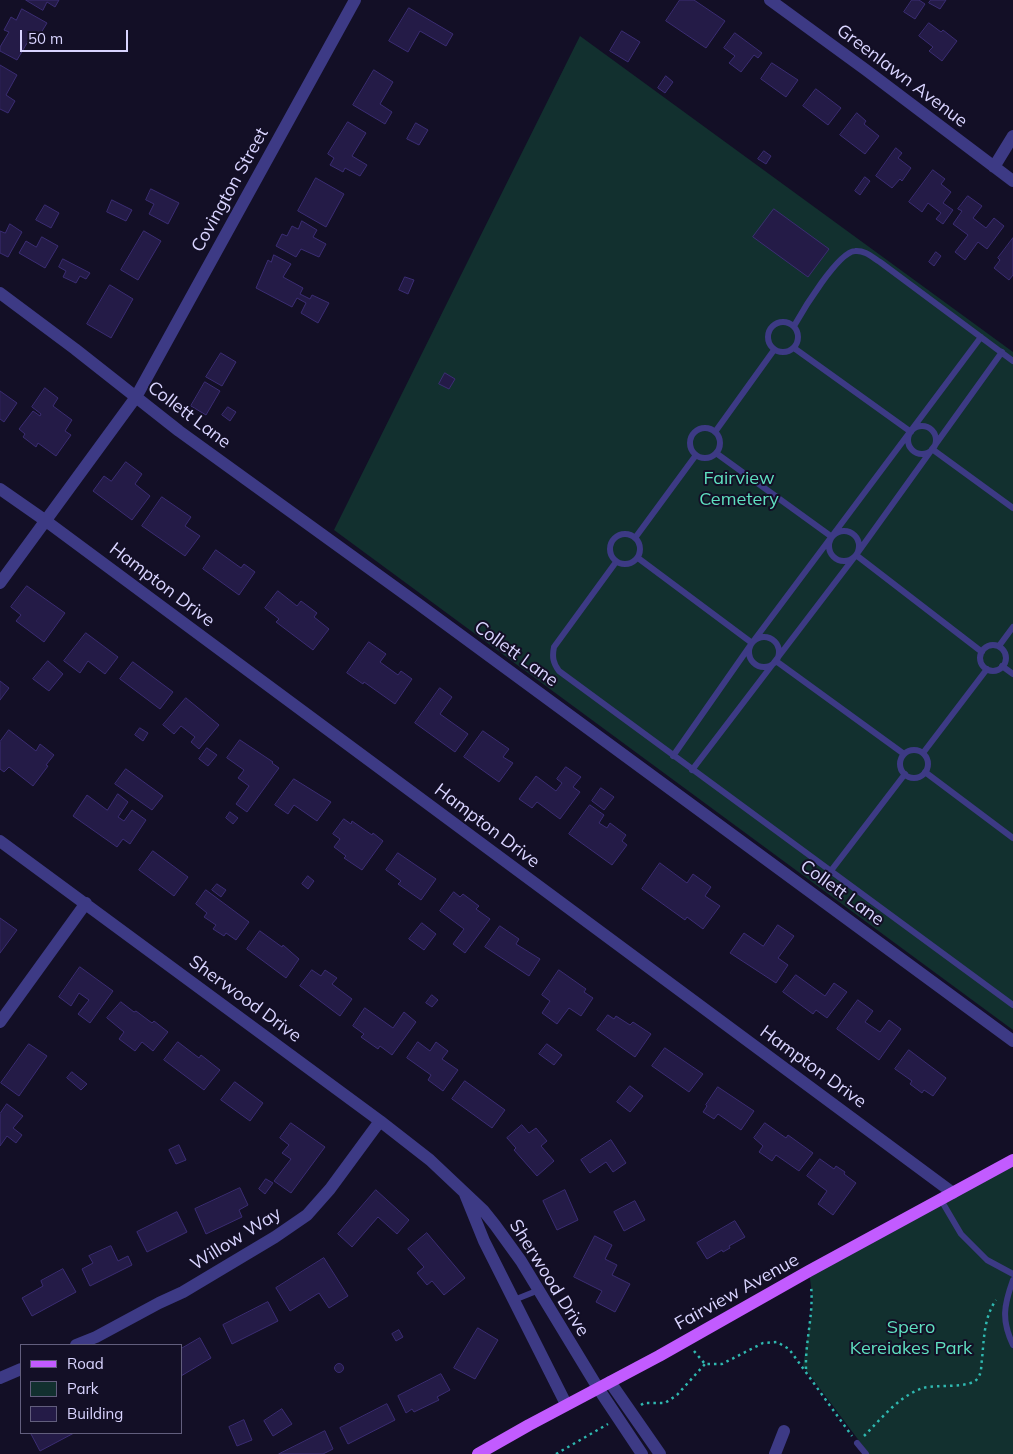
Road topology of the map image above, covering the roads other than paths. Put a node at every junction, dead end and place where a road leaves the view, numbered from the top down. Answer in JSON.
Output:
{"nodes":[{"id":1,"x":355,"y":0,"type":"edge"},
{"id":2,"x":770,"y":0,"type":"edge"},
{"id":3,"x":1013,"y":136,"type":"edge"},
{"id":4,"x":994,"y":167,"type":"junction"},
{"id":5,"x":1013,"y":181,"type":"edge"},
{"id":6,"x":0,"y":293,"type":"edge"},
{"id":7,"x":794,"y":326,"type":"junction"},
{"id":8,"x":981,"y":337,"type":"junction"},
{"id":9,"x":794,"y":348,"type":"junction"},
{"id":10,"x":774,"y":350,"type":"junction"},
{"id":11,"x":1002,"y":352,"type":"junction"},
{"id":12,"x":1013,"y":360,"type":"edge"},
{"id":13,"x":136,"y":397,"type":"junction"},
{"id":14,"x":715,"y":432,"type":"junction"},
{"id":15,"x":910,"y":432,"type":"junction"},
{"id":16,"x":932,"y":449,"type":"junction"},
{"id":17,"x":716,"y":453,"type":"junction"},
{"id":18,"x":696,"y":455,"type":"junction"},
{"id":19,"x":0,"y":488,"type":"edge"},
{"id":20,"x":1013,"y":508,"type":"edge"},
{"id":21,"x":46,"y":521,"type":"junction"},
{"id":22,"x":635,"y":538,"type":"junction"},
{"id":23,"x":832,"y":538,"type":"junction"},
{"id":24,"x":856,"y":555,"type":"junction"},
{"id":25,"x":638,"y":558,"type":"junction"},
{"id":26,"x":616,"y":562,"type":"junction"},
{"id":27,"x":0,"y":583,"type":"edge"},
{"id":28,"x":1013,"y":627,"type":"edge"},
{"id":29,"x":752,"y":643,"type":"junction"},
{"id":30,"x":999,"y":646,"type":"junction"},
{"id":31,"x":982,"y":652,"type":"junction"},
{"id":32,"x":776,"y":661,"type":"junction"},
{"id":33,"x":1002,"y":666,"type":"junction"},
{"id":34,"x":987,"y":669,"type":"junction"},
{"id":35,"x":1013,"y":674,"type":"edge"},
{"id":36,"x":922,"y":753,"type":"junction"},
{"id":37,"x":904,"y":754,"type":"junction"},
{"id":38,"x":673,"y":756,"type":"junction"},
{"id":39,"x":692,"y":770,"type":"junction"},
{"id":40,"x":925,"y":772,"type":"junction"},
{"id":41,"x":905,"y":774,"type":"junction"},
{"id":42,"x":1013,"y":838,"type":"edge"},
{"id":43,"x":0,"y":841,"type":"edge"},
{"id":44,"x":830,"y":872,"type":"junction"},
{"id":45,"x":86,"y":903,"type":"junction"},
{"id":46,"x":1013,"y":1005,"type":"edge"},
{"id":47,"x":0,"y":1022,"type":"edge"},
{"id":48,"x":1013,"y":1040,"type":"edge"},
{"id":49,"x":380,"y":1121,"type":"junction"},
{"id":50,"x":1013,"y":1160,"type":"edge"},
{"id":51,"x":464,"y":1192,"type":"junction"},
{"id":52,"x":953,"y":1193,"type":"junction"},
{"id":53,"x":941,"y":1200,"type":"junction"},
{"id":54,"x":1013,"y":1274,"type":"edge"},
{"id":55,"x":1013,"y":1280,"type":"edge"},
{"id":56,"x":539,"y":1290,"type":"junction"},
{"id":57,"x":514,"y":1300,"type":"junction"},
{"id":58,"x":78,"y":1344,"type":"edge"},
{"id":59,"x":1013,"y":1345,"type":"edge"},
{"id":60,"x":20,"y":1369,"type":"edge"},
{"id":61,"x":0,"y":1378,"type":"edge"},
{"id":62,"x":610,"y":1382,"type":"junction"},
{"id":63,"x":598,"y":1388,"type":"junction"},
{"id":64,"x":566,"y":1404,"type":"junction"},
{"id":65,"x":784,"y":1431,"type":"dead end"},
{"id":66,"x":857,"y":1443,"type":"road end"},
{"id":67,"x":478,"y":1454,"type":"edge"},
{"id":68,"x":642,"y":1454,"type":"edge"},
{"id":69,"x":660,"y":1454,"type":"edge"},
{"id":70,"x":775,"y":1454,"type":"edge"},
{"id":71,"x":866,"y":1454,"type":"edge"}],
"edges":[{"from":1,"to":13,"type":"street","name":"Covington Street"},
{"from":2,"to":4,"type":"street","name":"Greenlawn Avenue"},
{"from":3,"to":4,"type":"street"},
{"from":4,"to":5,"type":"street","name":"Greenlawn Avenue"},
{"from":6,"to":13,"type":"street","name":"Collett Lane"},
{"from":7,"to":8,"type":"lane"},
{"from":7,"to":9,"type":"lane"},
{"from":7,"to":10,"type":"lane"},
{"from":8,"to":11,"type":"lane"},
{"from":8,"to":15,"type":"lane"},
{"from":9,"to":10,"type":"lane"},
{"from":9,"to":15,"type":"lane"},
{"from":10,"to":14,"type":"lane"},
{"from":11,"to":12,"type":"lane"},
{"from":11,"to":16,"type":"lane"},
{"from":13,"to":21,"type":"street","name":"Covington Street"},
{"from":13,"to":48,"type":"street","name":"Collett Lane"},
{"from":14,"to":17,"type":"lane"},
{"from":14,"to":18,"type":"lane"},
{"from":15,"to":16,"type":"lane"},
{"from":15,"to":16,"type":"lane"},
{"from":15,"to":23,"type":"lane"},
{"from":16,"to":20,"type":"lane"},
{"from":16,"to":24,"type":"lane"},
{"from":17,"to":18,"type":"lane"},
{"from":17,"to":23,"type":"lane"},
{"from":18,"to":22,"type":"lane"},
{"from":19,"to":21,"type":"street","name":"Hampton Drive"},
{"from":21,"to":27,"type":"street","name":"Covington Street"},
{"from":21,"to":52,"type":"street","name":"Hampton Drive"},
{"from":22,"to":25,"type":"lane"},
{"from":22,"to":26,"type":"lane"},
{"from":23,"to":24,"type":"lane"},
{"from":23,"to":24,"type":"lane"},
{"from":23,"to":29,"type":"lane"},
{"from":24,"to":31,"type":"lane"},
{"from":24,"to":32,"type":"lane"},
{"from":25,"to":26,"type":"lane"},
{"from":25,"to":29,"type":"lane"},
{"from":26,"to":38,"type":"lane"},
{"from":28,"to":30,"type":"lane"},
{"from":29,"to":32,"type":"lane"},
{"from":29,"to":32,"type":"lane"},
{"from":29,"to":38,"type":"lane"},
{"from":30,"to":31,"type":"lane"},
{"from":30,"to":33,"type":"lane"},
{"from":31,"to":34,"type":"lane"},
{"from":32,"to":37,"type":"lane"},
{"from":32,"to":39,"type":"lane"},
{"from":33,"to":34,"type":"lane"},
{"from":33,"to":35,"type":"lane"},
{"from":34,"to":36,"type":"lane"},
{"from":36,"to":37,"type":"lane"},
{"from":36,"to":40,"type":"lane"},
{"from":37,"to":41,"type":"lane"},
{"from":38,"to":39,"type":"lane"},
{"from":39,"to":44,"type":"lane"},
{"from":40,"to":41,"type":"lane"},
{"from":40,"to":42,"type":"lane"},
{"from":41,"to":44,"type":"lane"},
{"from":43,"to":45,"type":"street","name":"Sherwood Drive"},
{"from":44,"to":46,"type":"lane"},
{"from":45,"to":47,"type":"street"},
{"from":45,"to":49,"type":"street","name":"Sherwood Drive"},
{"from":49,"to":51,"type":"street","name":"Sherwood Drive"},
{"from":49,"to":58,"type":"street","name":"Willow Way"},
{"from":50,"to":52,"type":"main road","name":"Fairview Avenue"},
{"from":51,"to":56,"type":"street","name":"Sherwood Drive"},
{"from":51,"to":57,"type":"street","name":"Sherwood Drive"},
{"from":52,"to":53,"type":"main road","name":"Fairview Avenue"},
{"from":53,"to":54,"type":"lane"},
{"from":53,"to":62,"type":"main road","name":"Fairview Avenue"},
{"from":55,"to":59,"type":"lane"},
{"from":56,"to":57,"type":"lane"},
{"from":56,"to":63,"type":"street","name":"Sherwood Drive"},
{"from":57,"to":64,"type":"street","name":"Sherwood Drive"},
{"from":60,"to":61,"type":"street"},
{"from":62,"to":63,"type":"main road","name":"Fairview Avenue"},
{"from":62,"to":69,"type":"street"},
{"from":63,"to":64,"type":"main road","name":"Fairview Avenue"},
{"from":63,"to":68,"type":"street","name":"Sherwood Drive"},
{"from":64,"to":67,"type":"main road","name":"Fairview Avenue"},
{"from":65,"to":70,"type":"street"},
{"from":66,"to":71,"type":"lane"}]}
